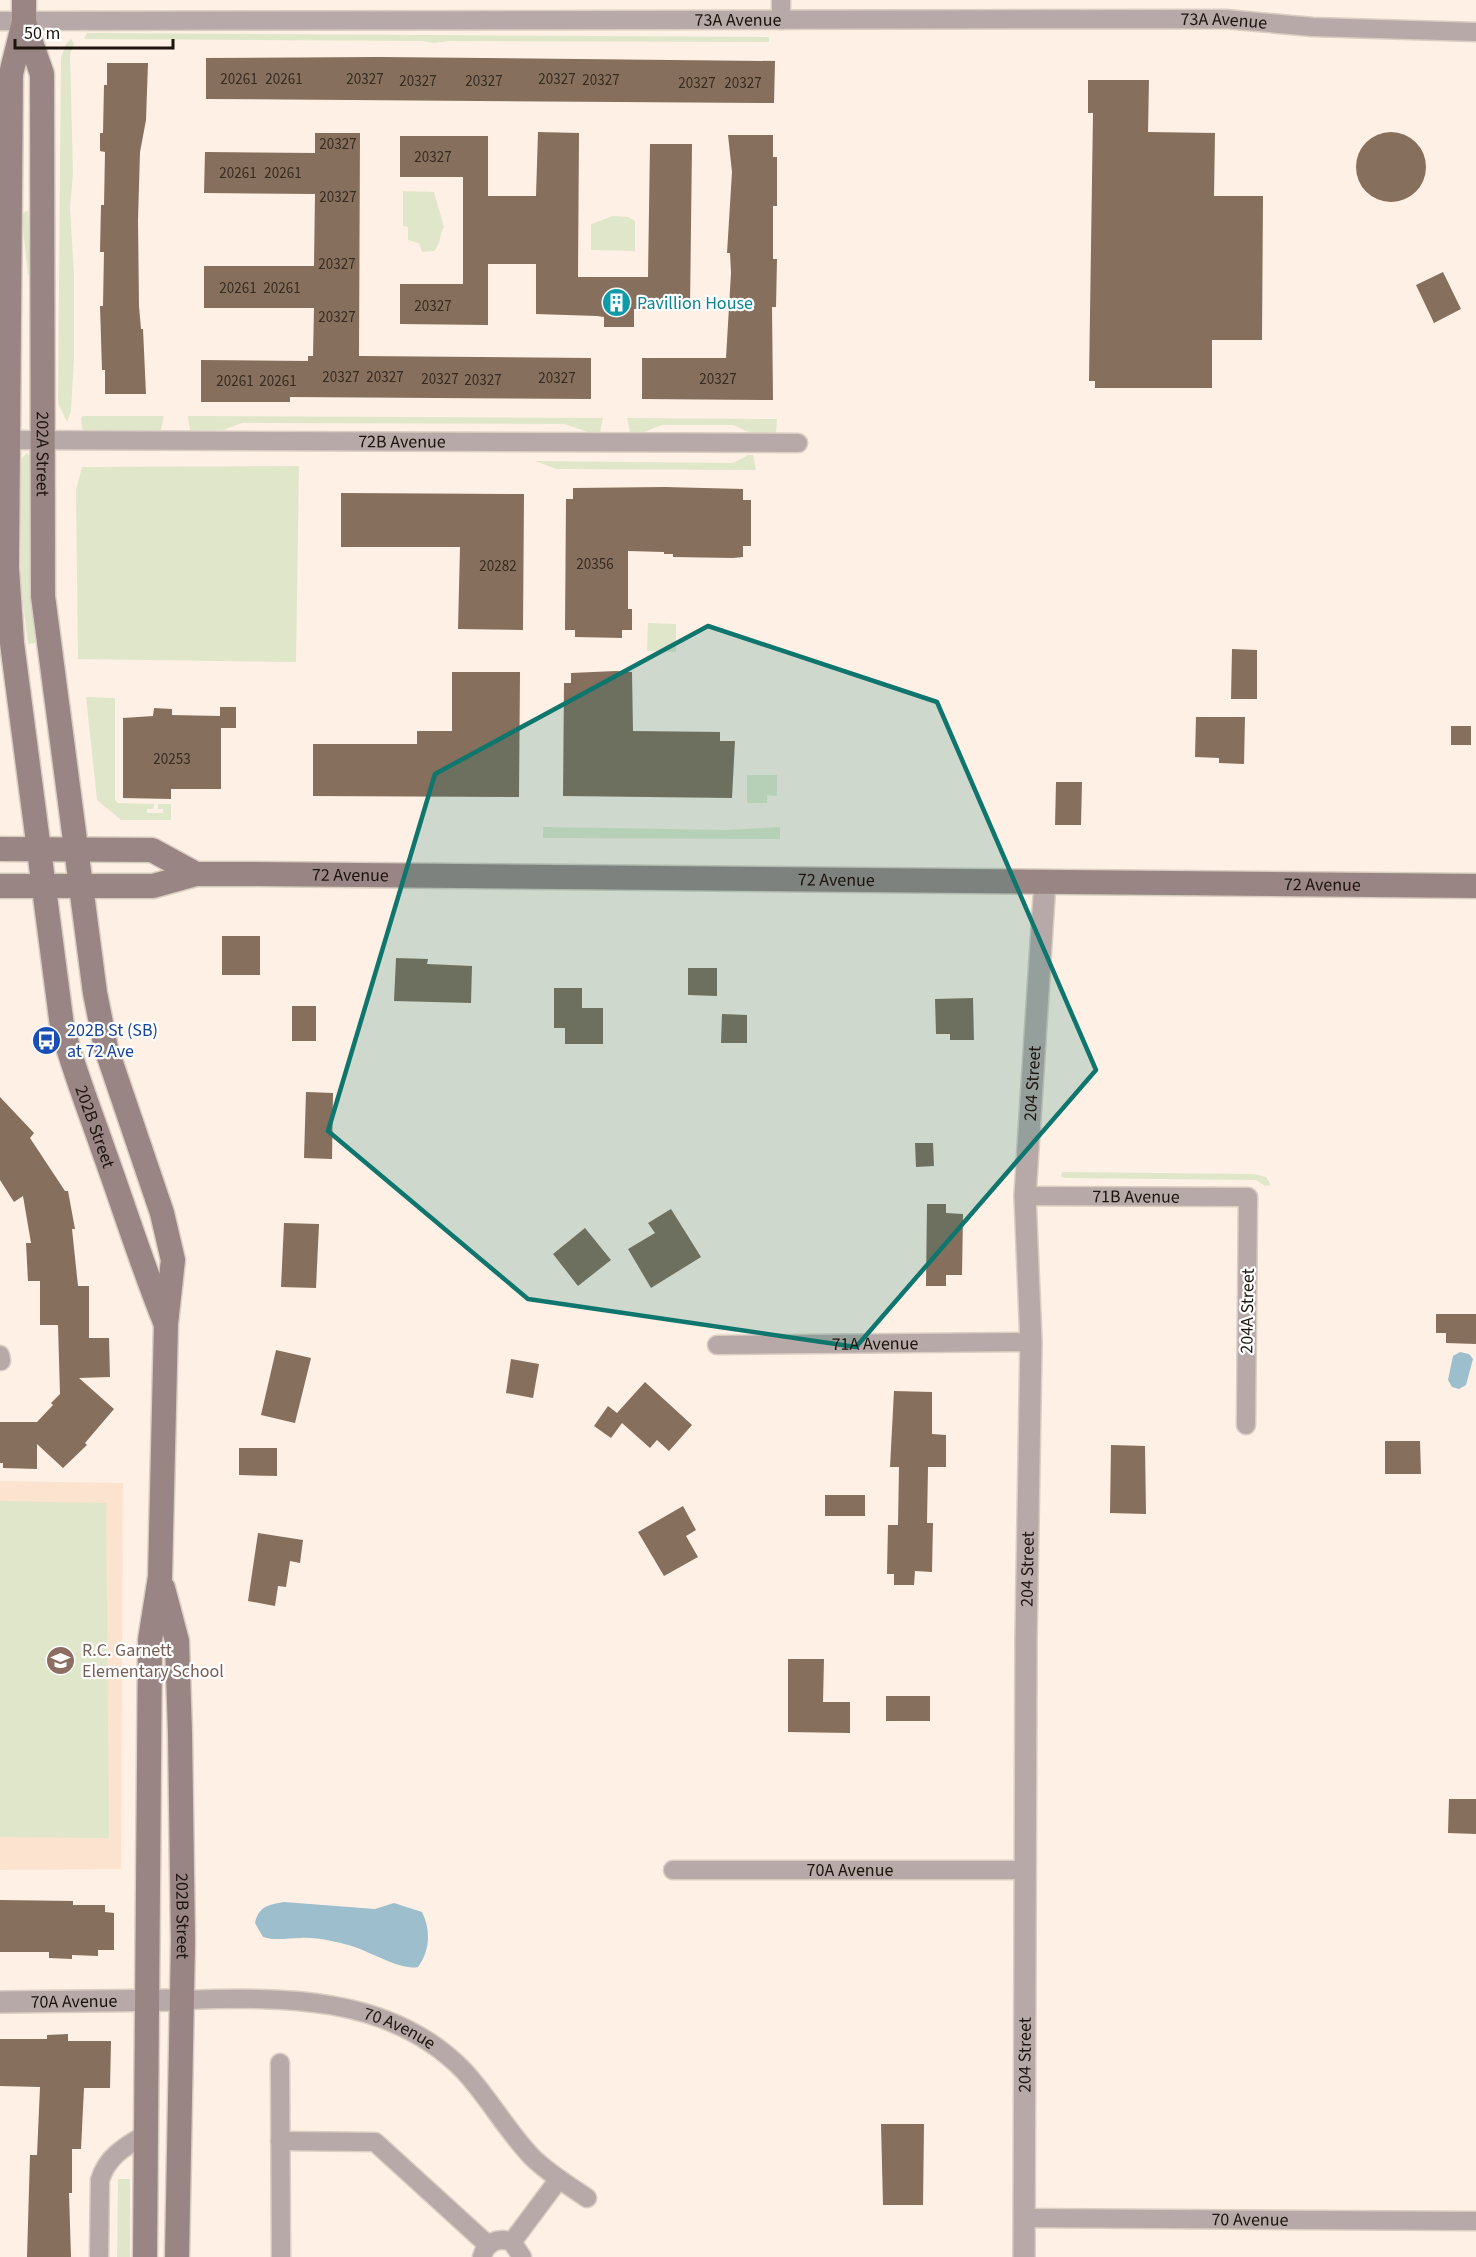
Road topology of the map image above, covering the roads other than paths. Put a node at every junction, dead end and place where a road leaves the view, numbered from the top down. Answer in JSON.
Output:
{"nodes":[{"id":1,"x":781,"y":0,"type":"edge"},
{"id":2,"x":24,"y":11,"type":"edge"},
{"id":3,"x":781,"y":20,"type":"junction"},
{"id":4,"x":0,"y":21,"type":"edge"},
{"id":5,"x":1476,"y":32,"type":"edge"},
{"id":6,"x":8,"y":440,"type":"junction"},
{"id":7,"x":44,"y":440,"type":"junction"},
{"id":8,"x":798,"y":442,"type":"dead end"},
{"id":9,"x":0,"y":849,"type":"edge"},
{"id":10,"x":38,"y":849,"type":"junction"},
{"id":11,"x":76,"y":849,"type":"junction"},
{"id":12,"x":196,"y":874,"type":"junction"},
{"id":13,"x":1045,"y":881,"type":"junction"},
{"id":14,"x":0,"y":886,"type":"edge"},
{"id":15,"x":43,"y":886,"type":"junction"},
{"id":16,"x":81,"y":886,"type":"junction"},
{"id":17,"x":1476,"y":886,"type":"edge"},
{"id":18,"x":1025,"y":1196,"type":"junction"},
{"id":19,"x":1248,"y":1197,"type":"joint"},
{"id":20,"x":166,"y":1324,"type":"junction"},
{"id":21,"x":1031,"y":1342,"type":"junction"},
{"id":22,"x":717,"y":1345,"type":"dead end"},
{"id":23,"x":0,"y":1355,"type":"edge"},
{"id":24,"x":1,"y":1361,"type":"edge"},
{"id":25,"x":1245,"y":1425,"type":"dead end"},
{"id":26,"x":160,"y":1577,"type":"junction"},
{"id":27,"x":673,"y":1870,"type":"dead end"},
{"id":28,"x":1026,"y":1870,"type":"junction"},
{"id":29,"x":182,"y":2000,"type":"junction"},
{"id":30,"x":148,"y":2001,"type":"junction"},
{"id":31,"x":0,"y":2002,"type":"edge"},
{"id":32,"x":280,"y":2063,"type":"dead end"},
{"id":33,"x":146,"y":2134,"type":"junction"},
{"id":34,"x":280,"y":2141,"type":"junction"},
{"id":35,"x":560,"y":2179,"type":"junction"},
{"id":36,"x":587,"y":2198,"type":"dead end"},
{"id":37,"x":1025,"y":2218,"type":"junction"},
{"id":38,"x":1476,"y":2220,"type":"edge"},
{"id":39,"x":517,"y":2250,"type":"edge"},
{"id":40,"x":485,"y":2251,"type":"edge"},
{"id":41,"x":99,"y":2257,"type":"edge"},
{"id":42,"x":145,"y":2257,"type":"edge"},
{"id":43,"x":177,"y":2257,"type":"edge"},
{"id":44,"x":281,"y":2257,"type":"edge"},
{"id":45,"x":1024,"y":2257,"type":"edge"}],
"edges":[{"from":1,"to":3,"type":"street"},
{"from":2,"to":3,"type":"street","name":"73A Avenue"},
{"from":2,"to":4,"type":"street","name":"73A Avenue"},
{"from":2,"to":6,"type":"main road","name":"202A Street"},
{"from":2,"to":7,"type":"main road","name":"202A Street"},
{"from":3,"to":5,"type":"street","name":"73A Avenue"},
{"from":6,"to":7,"type":"street","name":"72B Avenue"},
{"from":6,"to":10,"type":"main road","name":"202A Street"},
{"from":7,"to":8,"type":"street","name":"72B Avenue"},
{"from":7,"to":11,"type":"main road","name":"202A Street"},
{"from":9,"to":10,"type":"main road","name":"72 Avenue"},
{"from":10,"to":11,"type":"main road","name":"72 Avenue"},
{"from":10,"to":15,"type":"main road","name":"202A Street"},
{"from":11,"to":12,"type":"main road","name":"72 Avenue"},
{"from":11,"to":16,"type":"main road","name":"202A Street"},
{"from":12,"to":13,"type":"main road","name":"72 Avenue"},
{"from":12,"to":16,"type":"main road","name":"72 Avenue"},
{"from":13,"to":17,"type":"main road","name":"72 Avenue"},
{"from":13,"to":18,"type":"street","name":"204 Street"},
{"from":14,"to":15,"type":"main road","name":"72 Avenue"},
{"from":15,"to":16,"type":"main road","name":"72 Avenue"},
{"from":15,"to":20,"type":"main road","name":"202B Street"},
{"from":16,"to":20,"type":"main road","name":"202B Street"},
{"from":18,"to":19,"type":"street","name":"71B Avenue"},
{"from":18,"to":21,"type":"street","name":"204 Street"},
{"from":19,"to":25,"type":"street","name":"204A Street"},
{"from":20,"to":26,"type":"main road","name":"202B Street"},
{"from":21,"to":22,"type":"street","name":"71A Avenue"},
{"from":21,"to":28,"type":"street","name":"204 Street"},
{"from":23,"to":24,"type":"street"},
{"from":26,"to":29,"type":"main road","name":"202B Street"},
{"from":26,"to":30,"type":"main road","name":"202B Street"},
{"from":27,"to":28,"type":"street","name":"70A Avenue"},
{"from":28,"to":37,"type":"street","name":"204 Street"},
{"from":29,"to":30,"type":"street","name":"70 Avenue"},
{"from":29,"to":35,"type":"street","name":"70 Avenue"},
{"from":29,"to":43,"type":"main road","name":"202B Street"},
{"from":30,"to":31,"type":"street","name":"70A Avenue"},
{"from":30,"to":33,"type":"main road","name":"202B Street"},
{"from":32,"to":34,"type":"street"},
{"from":33,"to":41,"type":"street"},
{"from":33,"to":42,"type":"main road","name":"202B Street"},
{"from":34,"to":40,"type":"street"},
{"from":34,"to":44,"type":"street"},
{"from":35,"to":36,"type":"street","name":"70 Avenue"},
{"from":35,"to":39,"type":"street"},
{"from":37,"to":38,"type":"street","name":"70 Avenue"},
{"from":37,"to":45,"type":"street","name":"204 Street"},
{"from":39,"to":40,"type":"street"}]}
